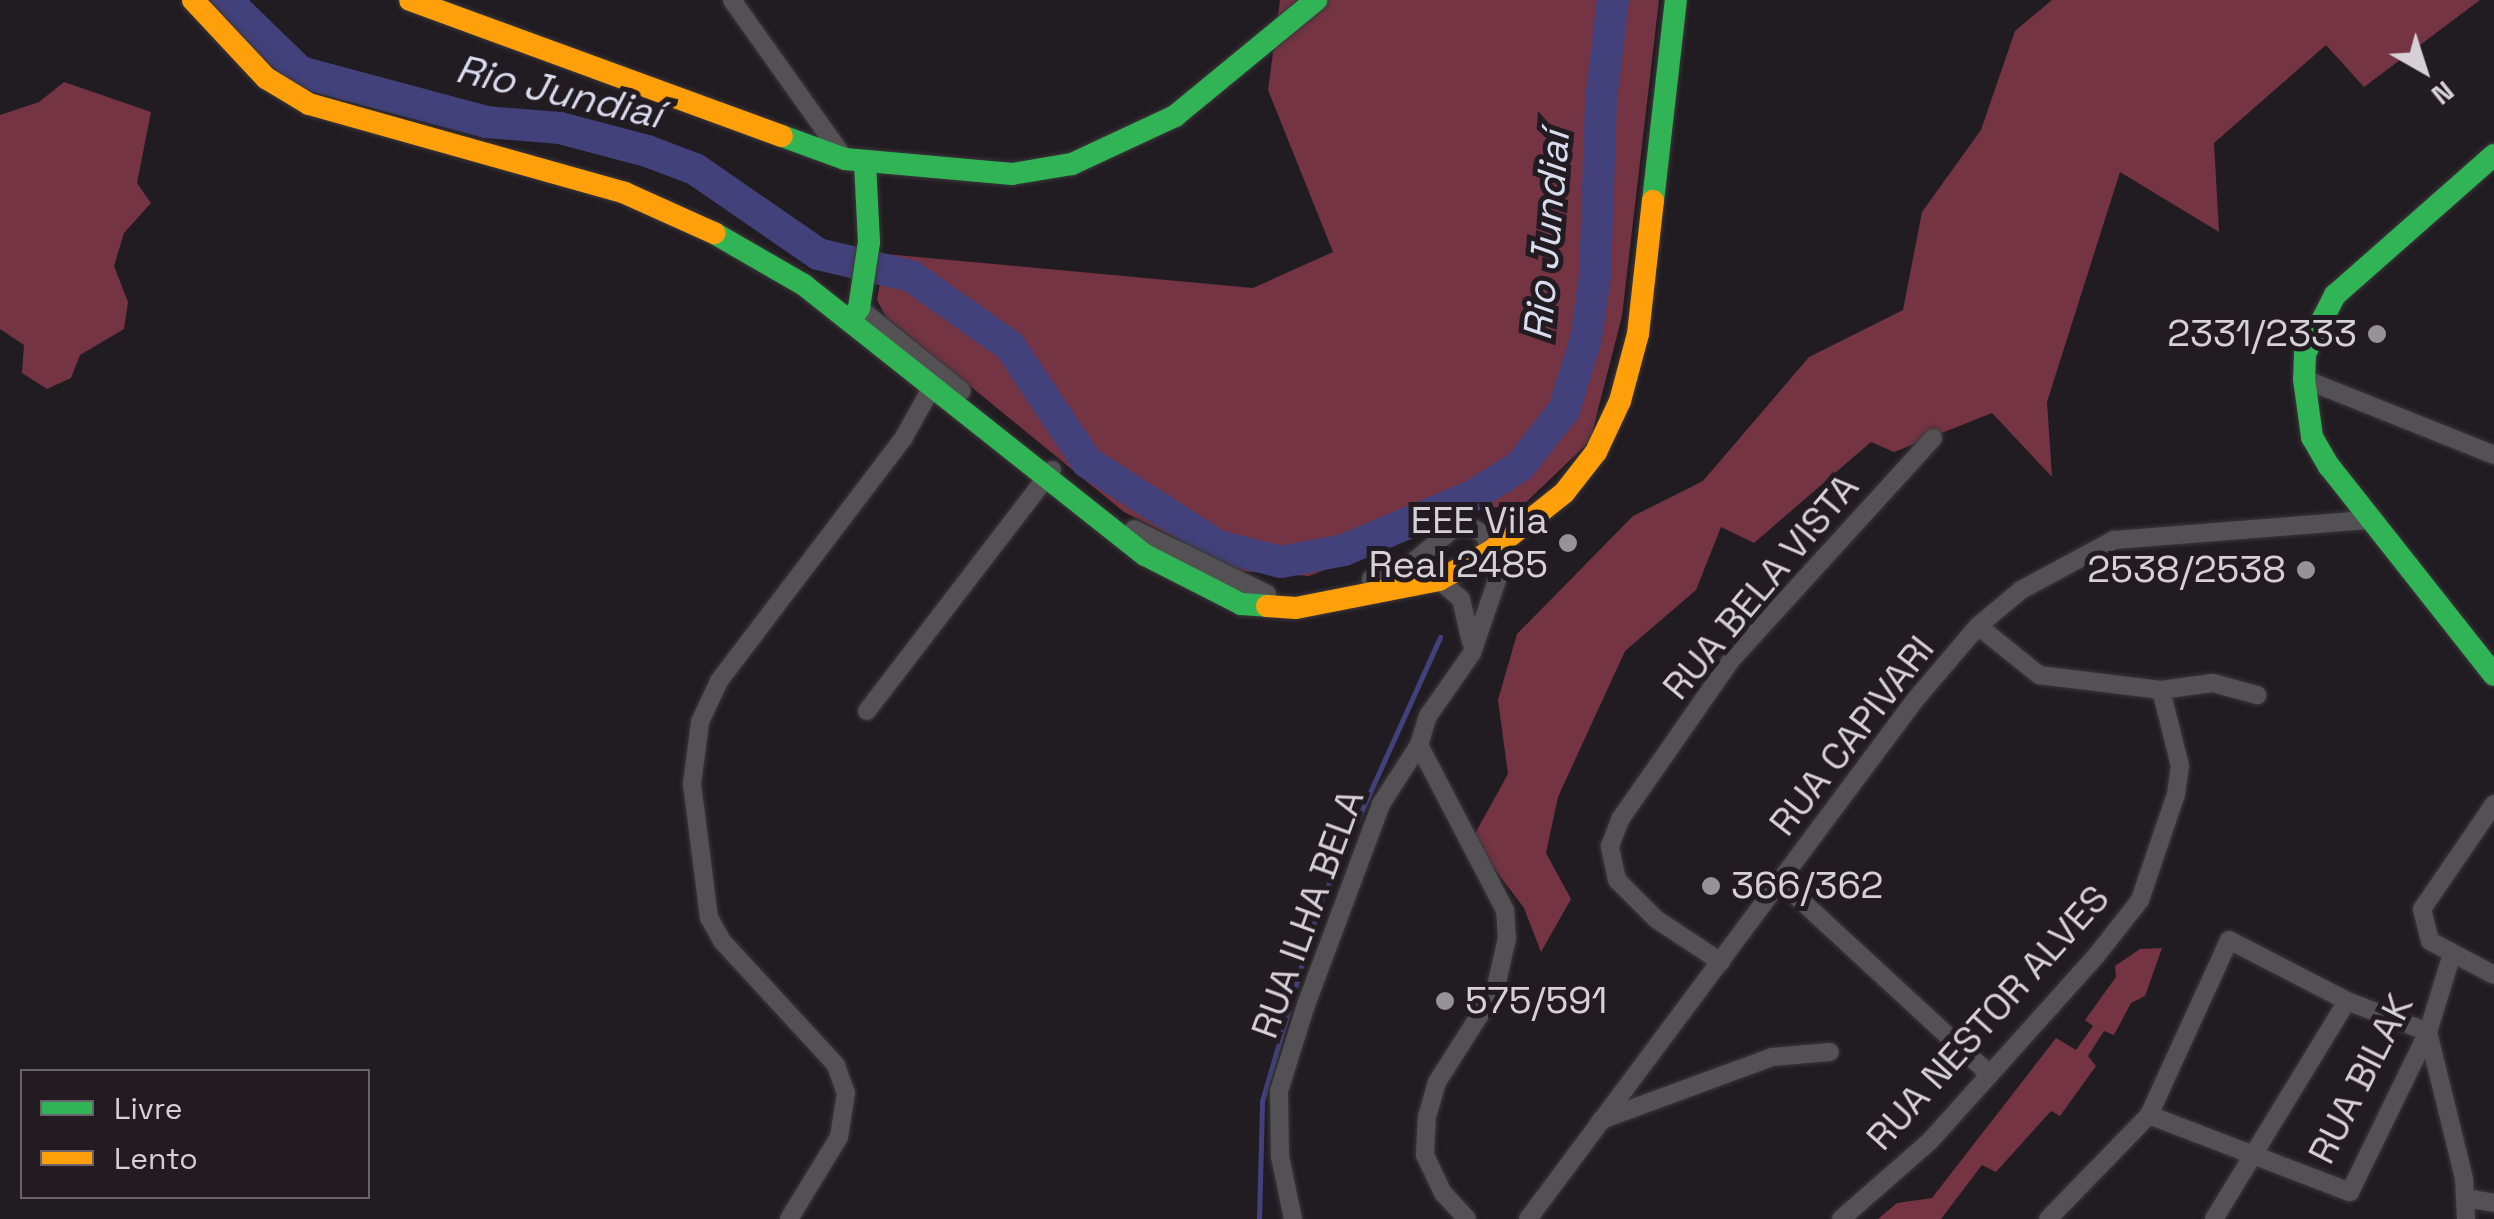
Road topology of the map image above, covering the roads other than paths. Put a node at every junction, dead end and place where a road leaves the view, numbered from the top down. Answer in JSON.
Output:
{"nodes":[{"id":1,"x":193,"y":0,"type":"edge"},
{"id":2,"x":410,"y":0,"type":"edge"},
{"id":3,"x":732,"y":0,"type":"edge"},
{"id":4,"x":1316,"y":0,"type":"edge"},
{"id":5,"x":1676,"y":0,"type":"edge"},
{"id":6,"x":2494,"y":155,"type":"edge"},
{"id":7,"x":855,"y":162,"type":"junction"},
{"id":8,"x":857,"y":307,"type":"junction"},
{"id":9,"x":2304,"y":379,"type":"junction"},
{"id":10,"x":936,"y":380,"type":"junction"},
{"id":11,"x":1933,"y":438,"type":"dead end"},
{"id":12,"x":2494,"y":455,"type":"edge"},
{"id":13,"x":1051,"y":471,"type":"junction"},
{"id":14,"x":2368,"y":520,"type":"junction"},
{"id":15,"x":1491,"y":551,"type":"junction"},
{"id":16,"x":1439,"y":580,"type":"junction"},
{"id":17,"x":1496,"y":582,"type":"junction"},
{"id":18,"x":1462,"y":599,"type":"junction"},
{"id":19,"x":1978,"y":626,"type":"junction"},
{"id":20,"x":1472,"y":653,"type":"junction"},
{"id":21,"x":2494,"y":675,"type":"edge"},
{"id":22,"x":2161,"y":690,"type":"junction"},
{"id":23,"x":2258,"y":695,"type":"dead end"},
{"id":24,"x":867,"y":711,"type":"dead end"},
{"id":25,"x":1419,"y":744,"type":"junction"},
{"id":26,"x":2494,"y":804,"type":"edge"},
{"id":27,"x":1782,"y":882,"type":"junction"},
{"id":28,"x":2452,"y":954,"type":"junction"},
{"id":29,"x":1721,"y":962,"type":"junction"},
{"id":30,"x":2494,"y":975,"type":"edge"},
{"id":31,"x":2347,"y":1001,"type":"junction"},
{"id":32,"x":2428,"y":1032,"type":"junction"},
{"id":33,"x":1830,"y":1052,"type":"dead end"},
{"id":34,"x":1990,"y":1075,"type":"junction"},
{"id":35,"x":2149,"y":1115,"type":"junction"},
{"id":36,"x":1600,"y":1120,"type":"junction"},
{"id":37,"x":2255,"y":1160,"type":"junction"},
{"id":38,"x":2466,"y":1198,"type":"junction"},
{"id":39,"x":2494,"y":1203,"type":"edge"},
{"id":40,"x":1532,"y":1218,"type":"edge"},
{"id":41,"x":790,"y":1219,"type":"edge"},
{"id":42,"x":1293,"y":1219,"type":"edge"},
{"id":43,"x":1467,"y":1219,"type":"edge"},
{"id":44,"x":1841,"y":1219,"type":"edge"},
{"id":45,"x":2048,"y":1219,"type":"edge"},
{"id":46,"x":2214,"y":1219,"type":"edge"},
{"id":47,"x":2466,"y":1219,"type":"edge"}],
"edges":[{"from":1,"to":8,"type":"main road"},
{"from":2,"to":7,"type":"main road"},
{"from":3,"to":7,"type":"street"},
{"from":4,"to":7,"type":"main road"},
{"from":5,"to":15,"type":"main road"},
{"from":6,"to":9,"type":"main road"},
{"from":7,"to":8,"type":"main road"},
{"from":8,"to":10,"type":"main road"},
{"from":9,"to":12,"type":"street"},
{"from":9,"to":14,"type":"main road"},
{"from":10,"to":13,"type":"main road"},
{"from":10,"to":41,"type":"street"},
{"from":11,"to":29,"type":"street","name":"RUA BELA VISTA"},
{"from":13,"to":15,"type":"street"},
{"from":13,"to":16,"type":"main road"},
{"from":13,"to":24,"type":"street"},
{"from":14,"to":19,"type":"street","name":"RUA CAPIVARI"},
{"from":14,"to":21,"type":"main road"},
{"from":15,"to":16,"type":"main road"},
{"from":15,"to":17,"type":"street","name":"RUA ILHA BELA"},
{"from":16,"to":18,"type":"street"},
{"from":17,"to":18,"type":"street"},
{"from":17,"to":20,"type":"street","name":"RUA ILHA BELA"},
{"from":18,"to":20,"type":"street"},
{"from":19,"to":22,"type":"street"},
{"from":19,"to":27,"type":"street","name":"RUA CAPIVARI"},
{"from":20,"to":25,"type":"street","name":"RUA ILHA BELA"},
{"from":22,"to":23,"type":"street"},
{"from":22,"to":34,"type":"street","name":"RUA NESTOR ALVES"},
{"from":25,"to":42,"type":"street","name":"RUA ILHA BELA"},
{"from":25,"to":43,"type":"street"},
{"from":26,"to":28,"type":"street"},
{"from":27,"to":29,"type":"street","name":"RUA CAPIVARI"},
{"from":27,"to":34,"type":"street"},
{"from":28,"to":30,"type":"street"},
{"from":28,"to":32,"type":"street","name":"RUA BILAK"},
{"from":29,"to":36,"type":"street","name":"RUA CAPIVARI"},
{"from":31,"to":32,"type":"street"},
{"from":31,"to":35,"type":"street"},
{"from":31,"to":37,"type":"street"},
{"from":32,"to":37,"type":"street","name":"RUA BILAK"},
{"from":32,"to":38,"type":"street"},
{"from":33,"to":36,"type":"street"},
{"from":34,"to":44,"type":"street","name":"RUA NESTOR ALVES"},
{"from":35,"to":37,"type":"street","name":"RUA BILAK"},
{"from":35,"to":45,"type":"street"},
{"from":36,"to":40,"type":"street","name":"RUA CAPIVARI"},
{"from":37,"to":46,"type":"street"},
{"from":38,"to":39,"type":"street"},
{"from":38,"to":47,"type":"street"}]}
